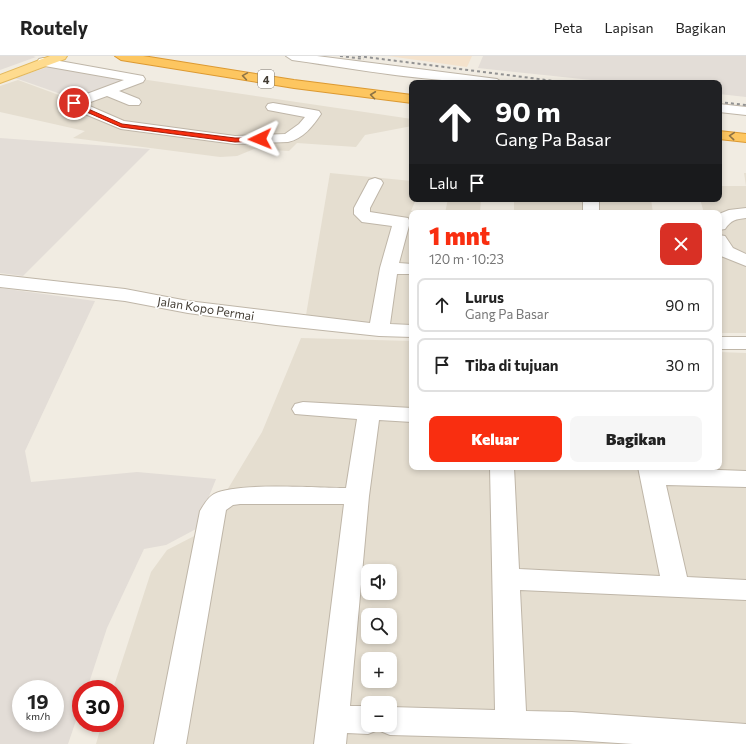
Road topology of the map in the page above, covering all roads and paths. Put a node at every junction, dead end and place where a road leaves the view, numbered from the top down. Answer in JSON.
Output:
{"nodes":[{"id":1,"x":120,"y":56,"type":"edge"},
{"id":2,"x":188,"y":56,"type":"edge"},
{"id":3,"x":292,"y":56,"type":"edge"},
{"id":4,"x":51,"y":58,"type":"edge"},
{"id":5,"x":0,"y":78,"type":"edge"},
{"id":6,"x":470,"y":80,"type":"edge"},
{"id":7,"x":409,"y":88,"type":"edge"},
{"id":8,"x":107,"y":91,"type":"junction"},
{"id":9,"x":409,"y":99,"type":"edge"},
{"id":10,"x":134,"y":102,"type":"dead end"},
{"id":11,"x":273,"y":106,"type":"dead end"},
{"id":12,"x":722,"y":108,"type":"edge"},
{"id":13,"x":746,"y":111,"type":"edge"},
{"id":14,"x":722,"y":122,"type":"edge"},
{"id":15,"x":746,"y":125,"type":"edge"},
{"id":16,"x":722,"y":135,"type":"edge"},
{"id":17,"x":746,"y":138,"type":"edge"},
{"id":18,"x":375,"y":183,"type":"dead end"},
{"id":19,"x":746,"y":213,"type":"edge"},
{"id":20,"x":722,"y":220,"type":"edge"},
{"id":21,"x":407,"y":221,"type":"edge"},
{"id":22,"x":722,"y":244,"type":"edge"},
{"id":23,"x":746,"y":262,"type":"edge"},
{"id":24,"x":389,"y":268,"type":"junction"},
{"id":25,"x":409,"y":269,"type":"edge"},
{"id":26,"x":0,"y":282,"type":"edge"},
{"id":27,"x":379,"y":330,"type":"junction"},
{"id":28,"x":409,"y":331,"type":"edge"},
{"id":29,"x":722,"y":343,"type":"edge"},
{"id":30,"x":746,"y":343,"type":"edge"},
{"id":31,"x":302,"y":410,"type":"dead end"},
{"id":32,"x":369,"y":414,"type":"junction"},
{"id":33,"x":409,"y":415,"type":"edge"},
{"id":34,"x":502,"y":470,"type":"edge"},
{"id":35,"x":651,"y":472,"type":"edge"},
{"id":36,"x":746,"y":479,"type":"edge"},
{"id":37,"x":357,"y":496,"type":"junction"},
{"id":38,"x":506,"y":579,"type":"junction"},
{"id":39,"x":676,"y":587,"type":"junction"},
{"id":40,"x":746,"y":590,"type":"edge"},
{"id":41,"x":397,"y":721,"type":"edge"},
{"id":42,"x":361,"y":722,"type":"edge"},
{"id":43,"x":511,"y":725,"type":"junction"},
{"id":44,"x":332,"y":731,"type":"edge"},
{"id":45,"x":572,"y":735,"type":"edge"},
{"id":46,"x":746,"y":738,"type":"edge"},
{"id":47,"x":170,"y":744,"type":"edge"}],
"edges":[{"from":9,"to":1,"type":"highway","number":"4","one_way":true},
{"from":2,"to":7,"type":"highway","number":"4"},
{"from":3,"to":6,"type":"street"},
{"from":4,"to":5,"type":"main road"},
{"from":4,"to":8,"type":"street"},
{"from":8,"to":10,"type":"street"},
{"from":8,"to":11,"type":"street"},
{"from":12,"to":13,"type":"street"},
{"from":14,"to":15,"type":"highway"},
{"from":17,"to":16,"type":"highway","one_way":true},
{"from":18,"to":21,"type":"street"},
{"from":19,"to":20,"type":"street"},
{"from":21,"to":24,"type":"street"},
{"from":22,"to":23,"type":"street"},
{"from":24,"to":25,"type":"street"},
{"from":24,"to":27,"type":"street"},
{"from":26,"to":27,"type":"street","name":"Jalan Kopo Permai"},
{"from":27,"to":28,"type":"street","name":"Jalan Kopo Permai"},
{"from":29,"to":30,"type":"street"},
{"from":31,"to":32,"type":"street"},
{"from":32,"to":33,"type":"street"},
{"from":32,"to":37,"type":"street"},
{"from":34,"to":38,"type":"street"},
{"from":35,"to":36,"type":"street"},
{"from":35,"to":39,"type":"street"},
{"from":37,"to":44,"type":"street"},
{"from":37,"to":47,"type":"street"},
{"from":38,"to":39,"type":"street"},
{"from":38,"to":43,"type":"street"},
{"from":39,"to":40,"type":"street"},
{"from":41,"to":43,"type":"street"},
{"from":42,"to":44,"type":"street"},
{"from":43,"to":45,"type":"street"},
{"from":45,"to":46,"type":"street"}]}
